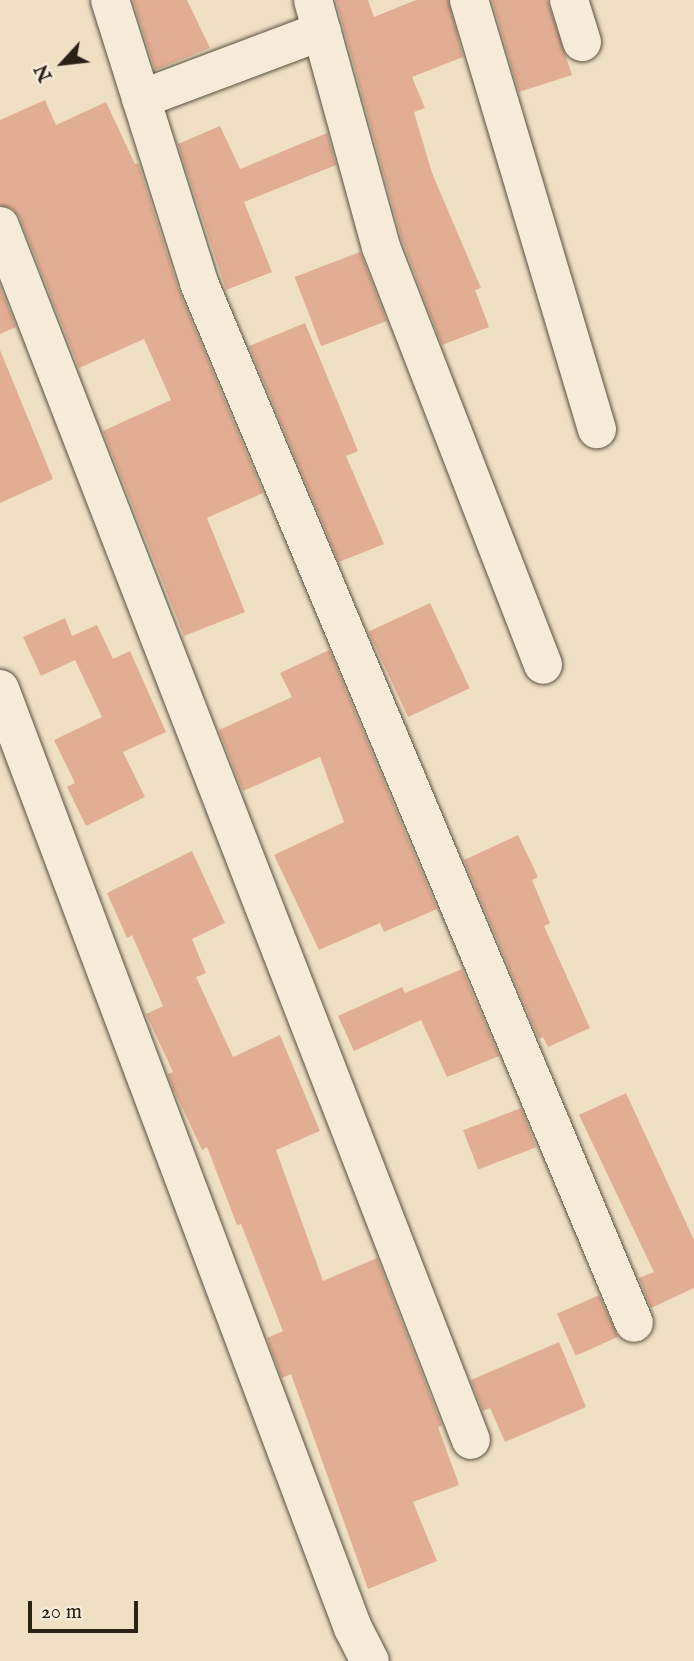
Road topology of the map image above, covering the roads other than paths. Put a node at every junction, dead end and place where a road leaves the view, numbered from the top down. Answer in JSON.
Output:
{"nodes":[{"id":1,"x":110,"y":0,"type":"edge"},
{"id":2,"x":469,"y":0,"type":"edge"},
{"id":3,"x":569,"y":0,"type":"edge"},
{"id":4,"x":317,"y":15,"type":"edge"},
{"id":5,"x":582,"y":42,"type":"dead end"},
{"id":6,"x":141,"y":99,"type":"junction"},
{"id":7,"x":0,"y":226,"type":"edge"},
{"id":8,"x":597,"y":429,"type":"dead end"},
{"id":9,"x":543,"y":664,"type":"dead end"},
{"id":10,"x":0,"y":689,"type":"edge"},
{"id":11,"x":634,"y":1322,"type":"dead end"},
{"id":12,"x":471,"y":1440,"type":"dead end"},
{"id":13,"x":370,"y":1661,"type":"edge"}],
"edges":[{"from":1,"to":6,"type":"street"},
{"from":2,"to":8,"type":"street"},
{"from":3,"to":5,"type":"street"},
{"from":4,"to":6,"type":"street"},
{"from":4,"to":9,"type":"street"},
{"from":6,"to":11,"type":"street"},
{"from":7,"to":12,"type":"street"},
{"from":10,"to":13,"type":"street"}]}
